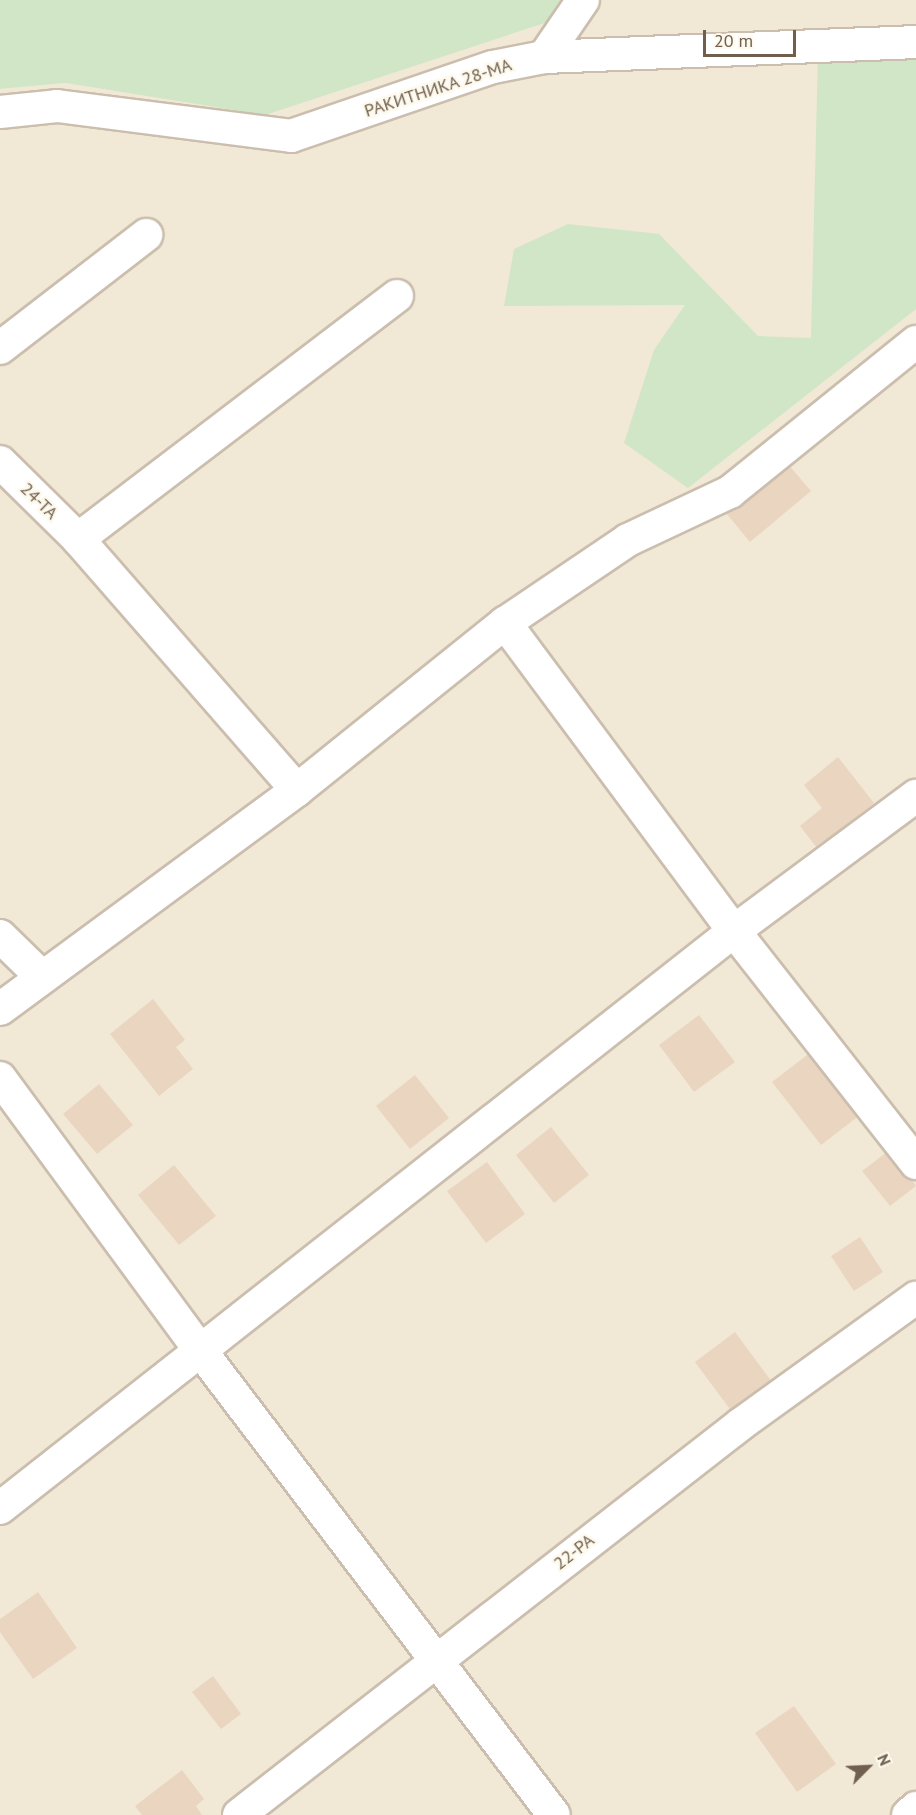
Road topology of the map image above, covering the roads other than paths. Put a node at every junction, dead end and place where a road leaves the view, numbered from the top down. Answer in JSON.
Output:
{"nodes":[{"id":1,"x":583,"y":0,"type":"edge"},
{"id":2,"x":916,"y":42,"type":"edge"},
{"id":3,"x":544,"y":57,"type":"junction"},
{"id":4,"x":0,"y":112,"type":"edge"},
{"id":5,"x":146,"y":235,"type":"dead end"},
{"id":6,"x":397,"y":296,"type":"dead end"},
{"id":7,"x":916,"y":342,"type":"edge"},
{"id":8,"x":0,"y":348,"type":"edge"},
{"id":9,"x":0,"y":462,"type":"edge"},
{"id":10,"x":78,"y":539,"type":"junction"},
{"id":11,"x":505,"y":622,"type":"junction"},
{"id":12,"x":297,"y":790,"type":"junction"},
{"id":13,"x":916,"y":796,"type":"edge"},
{"id":14,"x":734,"y":931,"type":"junction"},
{"id":15,"x":0,"y":936,"type":"edge"},
{"id":16,"x":42,"y":977,"type":"junction"},
{"id":17,"x":0,"y":1009,"type":"edge"},
{"id":18,"x":0,"y":1078,"type":"edge"},
{"id":19,"x":916,"y":1163,"type":"edge"},
{"id":20,"x":916,"y":1298,"type":"edge"},
{"id":21,"x":200,"y":1350,"type":"junction"},
{"id":22,"x":0,"y":1508,"type":"edge"},
{"id":23,"x":435,"y":1659,"type":"junction"},
{"id":24,"x":916,"y":1808,"type":"edge"},
{"id":25,"x":239,"y":1815,"type":"edge"},
{"id":26,"x":554,"y":1815,"type":"edge"},
{"id":27,"x":908,"y":1815,"type":"edge"}],
"edges":[{"from":1,"to":3,"type":"street"},
{"from":2,"to":3,"type":"street","name":"РАКИТНИКА 28-МА"},
{"from":3,"to":4,"type":"street","name":"РАКИТНИКА 28-МА"},
{"from":5,"to":8,"type":"street"},
{"from":6,"to":10,"type":"street"},
{"from":7,"to":11,"type":"street"},
{"from":9,"to":10,"type":"street","name":"24-ТА"},
{"from":10,"to":12,"type":"street","name":"24-ТА"},
{"from":11,"to":12,"type":"street"},
{"from":11,"to":14,"type":"street"},
{"from":12,"to":16,"type":"street"},
{"from":13,"to":14,"type":"street"},
{"from":14,"to":19,"type":"street"},
{"from":14,"to":21,"type":"street"},
{"from":15,"to":16,"type":"street"},
{"from":16,"to":17,"type":"street"},
{"from":18,"to":21,"type":"street"},
{"from":20,"to":23,"type":"street","name":"22-РА"},
{"from":21,"to":22,"type":"street"},
{"from":21,"to":23,"type":"street"},
{"from":23,"to":25,"type":"street","name":"22-РА"},
{"from":23,"to":26,"type":"street"},
{"from":24,"to":27,"type":"street"}]}
